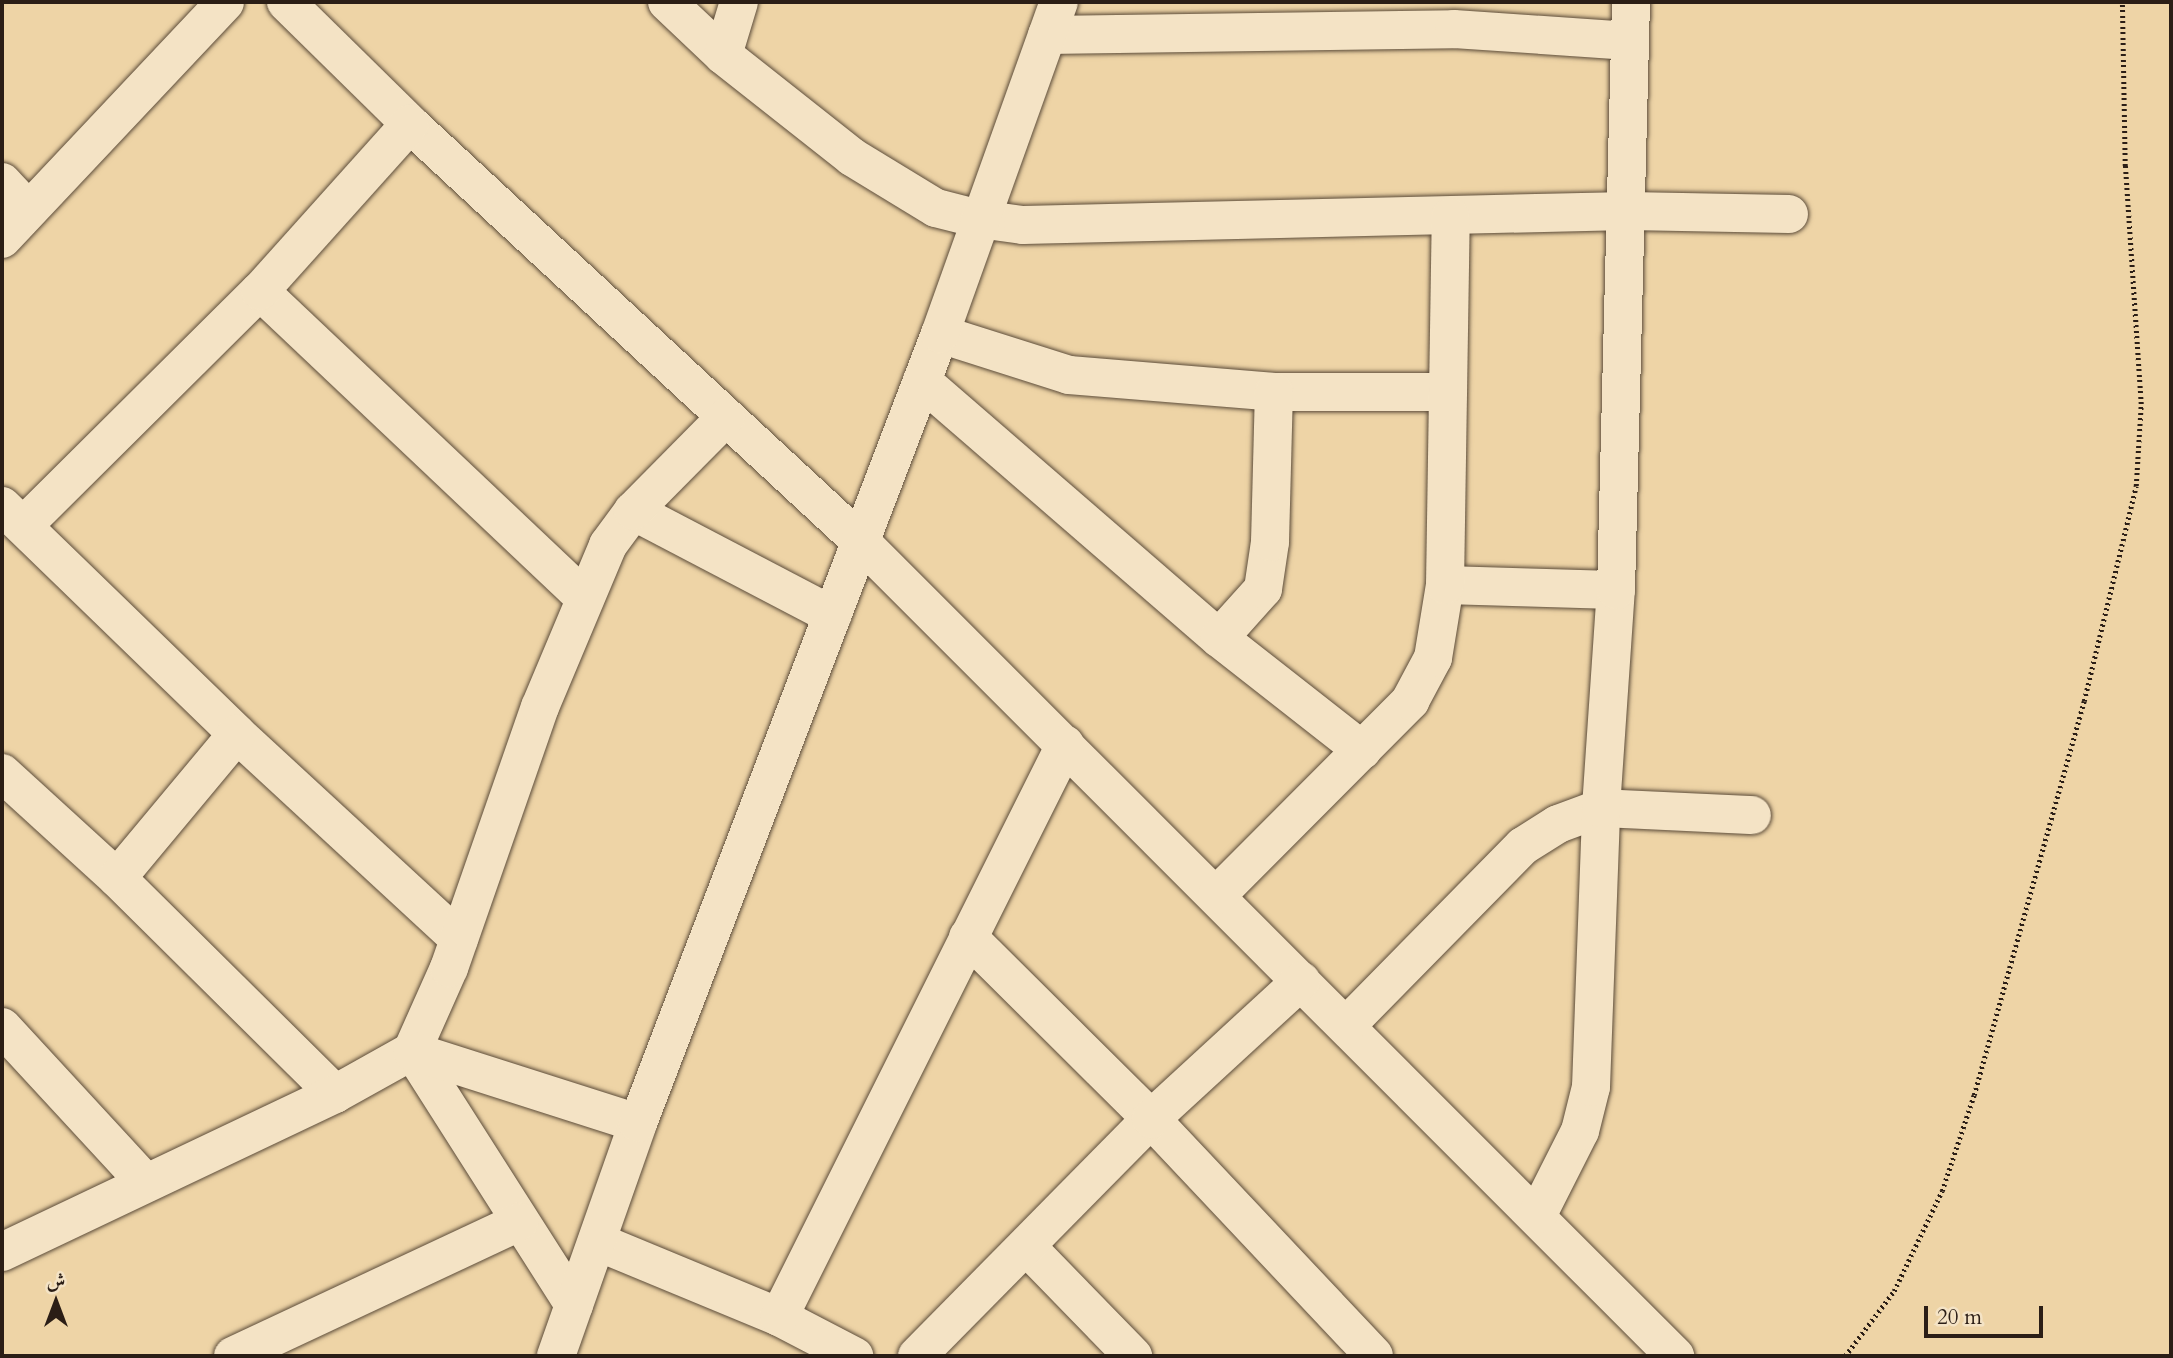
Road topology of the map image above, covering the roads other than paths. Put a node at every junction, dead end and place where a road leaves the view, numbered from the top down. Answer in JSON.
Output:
{"nodes":[{"id":1,"x":225,"y":2,"type":"edge"},
{"id":2,"x":286,"y":2,"type":"edge"},
{"id":3,"x":667,"y":2,"type":"edge"},
{"id":4,"x":739,"y":2,"type":"edge"},
{"id":5,"x":1631,"y":2,"type":"edge"},
{"id":6,"x":1454,"y":16,"type":"edge"},
{"id":7,"x":1053,"y":19,"type":"edge"},
{"id":8,"x":1630,"y":41,"type":"junction"},
{"id":9,"x":723,"y":55,"type":"junction"},
{"id":10,"x":410,"y":124,"type":"junction"},
{"id":11,"x":2,"y":182,"type":"edge"},
{"id":12,"x":28,"y":210,"type":"junction"},
{"id":13,"x":1628,"y":211,"type":"junction"},
{"id":14,"x":1789,"y":214,"type":"dead end"},
{"id":15,"x":1451,"y":217,"type":"junction"},
{"id":16,"x":979,"y":219,"type":"junction"},
{"id":17,"x":2,"y":239,"type":"edge"},
{"id":18,"x":260,"y":291,"type":"junction"},
{"id":19,"x":940,"y":334,"type":"junction"},
{"id":20,"x":922,"y":381,"type":"junction"},
{"id":21,"x":1274,"y":392,"type":"junction"},
{"id":22,"x":1447,"y":392,"type":"junction"},
{"id":23,"x":726,"y":417,"type":"junction"},
{"id":24,"x":633,"y":511,"type":"junction"},
{"id":25,"x":13,"y":515,"type":"edge"},
{"id":26,"x":860,"y":541,"type":"junction"},
{"id":27,"x":1445,"y":585,"type":"junction"},
{"id":28,"x":1616,"y":590,"type":"junction"},
{"id":29,"x":585,"y":598,"type":"junction"},
{"id":30,"x":832,"y":615,"type":"junction"},
{"id":31,"x":1219,"y":638,"type":"junction"},
{"id":32,"x":237,"y":734,"type":"junction"},
{"id":33,"x":1065,"y":745,"type":"junction"},
{"id":34,"x":1363,"y":750,"type":"junction"},
{"id":35,"x":2,"y":773,"type":"edge"},
{"id":36,"x":1601,"y":808,"type":"junction"},
{"id":37,"x":1752,"y":815,"type":"dead end"},
{"id":38,"x":117,"y":878,"type":"junction"},
{"id":39,"x":1217,"y":895,"type":"junction"},
{"id":40,"x":968,"y":937,"type":"junction"},
{"id":41,"x":459,"y":939,"type":"junction"},
{"id":42,"x":1301,"y":981,"type":"junction"},
{"id":43,"x":1346,"y":1026,"type":"junction"},
{"id":44,"x":5,"y":1035,"type":"edge"},
{"id":45,"x":412,"y":1051,"type":"junction"},
{"id":46,"x":335,"y":1094,"type":"junction"},
{"id":47,"x":1151,"y":1119,"type":"junction"},
{"id":48,"x":638,"y":1123,"type":"junction"},
{"id":49,"x":145,"y":1182,"type":"junction"},
{"id":50,"x":1538,"y":1214,"type":"junction"},
{"id":51,"x":519,"y":1222,"type":"junction"},
{"id":52,"x":598,"y":1242,"type":"junction"},
{"id":53,"x":1028,"y":1248,"type":"junction"},
{"id":54,"x":2,"y":1252,"type":"edge"},
{"id":55,"x":574,"y":1305,"type":"junction"},
{"id":56,"x":779,"y":1317,"type":"junction"},
{"id":57,"x":1653,"y":1348,"type":"edge"},
{"id":58,"x":233,"y":1356,"type":"edge"},
{"id":59,"x":556,"y":1356,"type":"edge"},
{"id":60,"x":854,"y":1356,"type":"edge"},
{"id":61,"x":917,"y":1356,"type":"edge"},
{"id":62,"x":1133,"y":1356,"type":"edge"},
{"id":63,"x":1374,"y":1356,"type":"edge"}],
"edges":[{"from":1,"to":12,"type":"street"},
{"from":2,"to":10,"type":"street"},
{"from":3,"to":9,"type":"street"},
{"from":4,"to":9,"type":"street"},
{"from":5,"to":8,"type":"street"},
{"from":6,"to":7,"type":"street"},
{"from":6,"to":8,"type":"street"},
{"from":7,"to":16,"type":"street"},
{"from":8,"to":13,"type":"street"},
{"from":9,"to":16,"type":"street"},
{"from":10,"to":18,"type":"street"},
{"from":10,"to":23,"type":"street"},
{"from":11,"to":12,"type":"street"},
{"from":12,"to":17,"type":"street"},
{"from":13,"to":14,"type":"street"},
{"from":13,"to":15,"type":"street"},
{"from":13,"to":28,"type":"street"},
{"from":15,"to":16,"type":"street"},
{"from":15,"to":22,"type":"street"},
{"from":16,"to":19,"type":"street"},
{"from":18,"to":25,"type":"street"},
{"from":18,"to":29,"type":"street"},
{"from":19,"to":20,"type":"street"},
{"from":19,"to":21,"type":"street"},
{"from":20,"to":26,"type":"street"},
{"from":20,"to":31,"type":"street"},
{"from":21,"to":22,"type":"street"},
{"from":21,"to":31,"type":"street"},
{"from":22,"to":27,"type":"street"},
{"from":23,"to":24,"type":"street"},
{"from":23,"to":26,"type":"street"},
{"from":24,"to":29,"type":"street"},
{"from":24,"to":30,"type":"street"},
{"from":25,"to":32,"type":"street"},
{"from":26,"to":30,"type":"street"},
{"from":26,"to":33,"type":"street"},
{"from":27,"to":28,"type":"street"},
{"from":27,"to":34,"type":"street"},
{"from":28,"to":36,"type":"street"},
{"from":29,"to":41,"type":"street"},
{"from":30,"to":48,"type":"street"},
{"from":31,"to":34,"type":"street"},
{"from":32,"to":38,"type":"street"},
{"from":32,"to":41,"type":"street"},
{"from":33,"to":39,"type":"street"},
{"from":33,"to":40,"type":"street"},
{"from":34,"to":39,"type":"street"},
{"from":35,"to":38,"type":"street"},
{"from":36,"to":37,"type":"street"},
{"from":36,"to":43,"type":"street"},
{"from":36,"to":50,"type":"street"},
{"from":38,"to":46,"type":"street"},
{"from":39,"to":42,"type":"street"},
{"from":40,"to":47,"type":"street"},
{"from":40,"to":56,"type":"street"},
{"from":41,"to":45,"type":"street"},
{"from":42,"to":43,"type":"street"},
{"from":42,"to":47,"type":"street"},
{"from":43,"to":50,"type":"street"},
{"from":44,"to":49,"type":"street"},
{"from":45,"to":46,"type":"street"},
{"from":45,"to":48,"type":"street"},
{"from":45,"to":51,"type":"street"},
{"from":46,"to":49,"type":"street"},
{"from":47,"to":53,"type":"street"},
{"from":47,"to":63,"type":"street"},
{"from":48,"to":52,"type":"street"},
{"from":49,"to":54,"type":"street"},
{"from":50,"to":57,"type":"street"},
{"from":51,"to":55,"type":"street"},
{"from":51,"to":58,"type":"street"},
{"from":52,"to":55,"type":"street"},
{"from":52,"to":56,"type":"street"},
{"from":53,"to":61,"type":"street"},
{"from":53,"to":62,"type":"street"},
{"from":55,"to":59,"type":"street"},
{"from":56,"to":60,"type":"street"}]}
